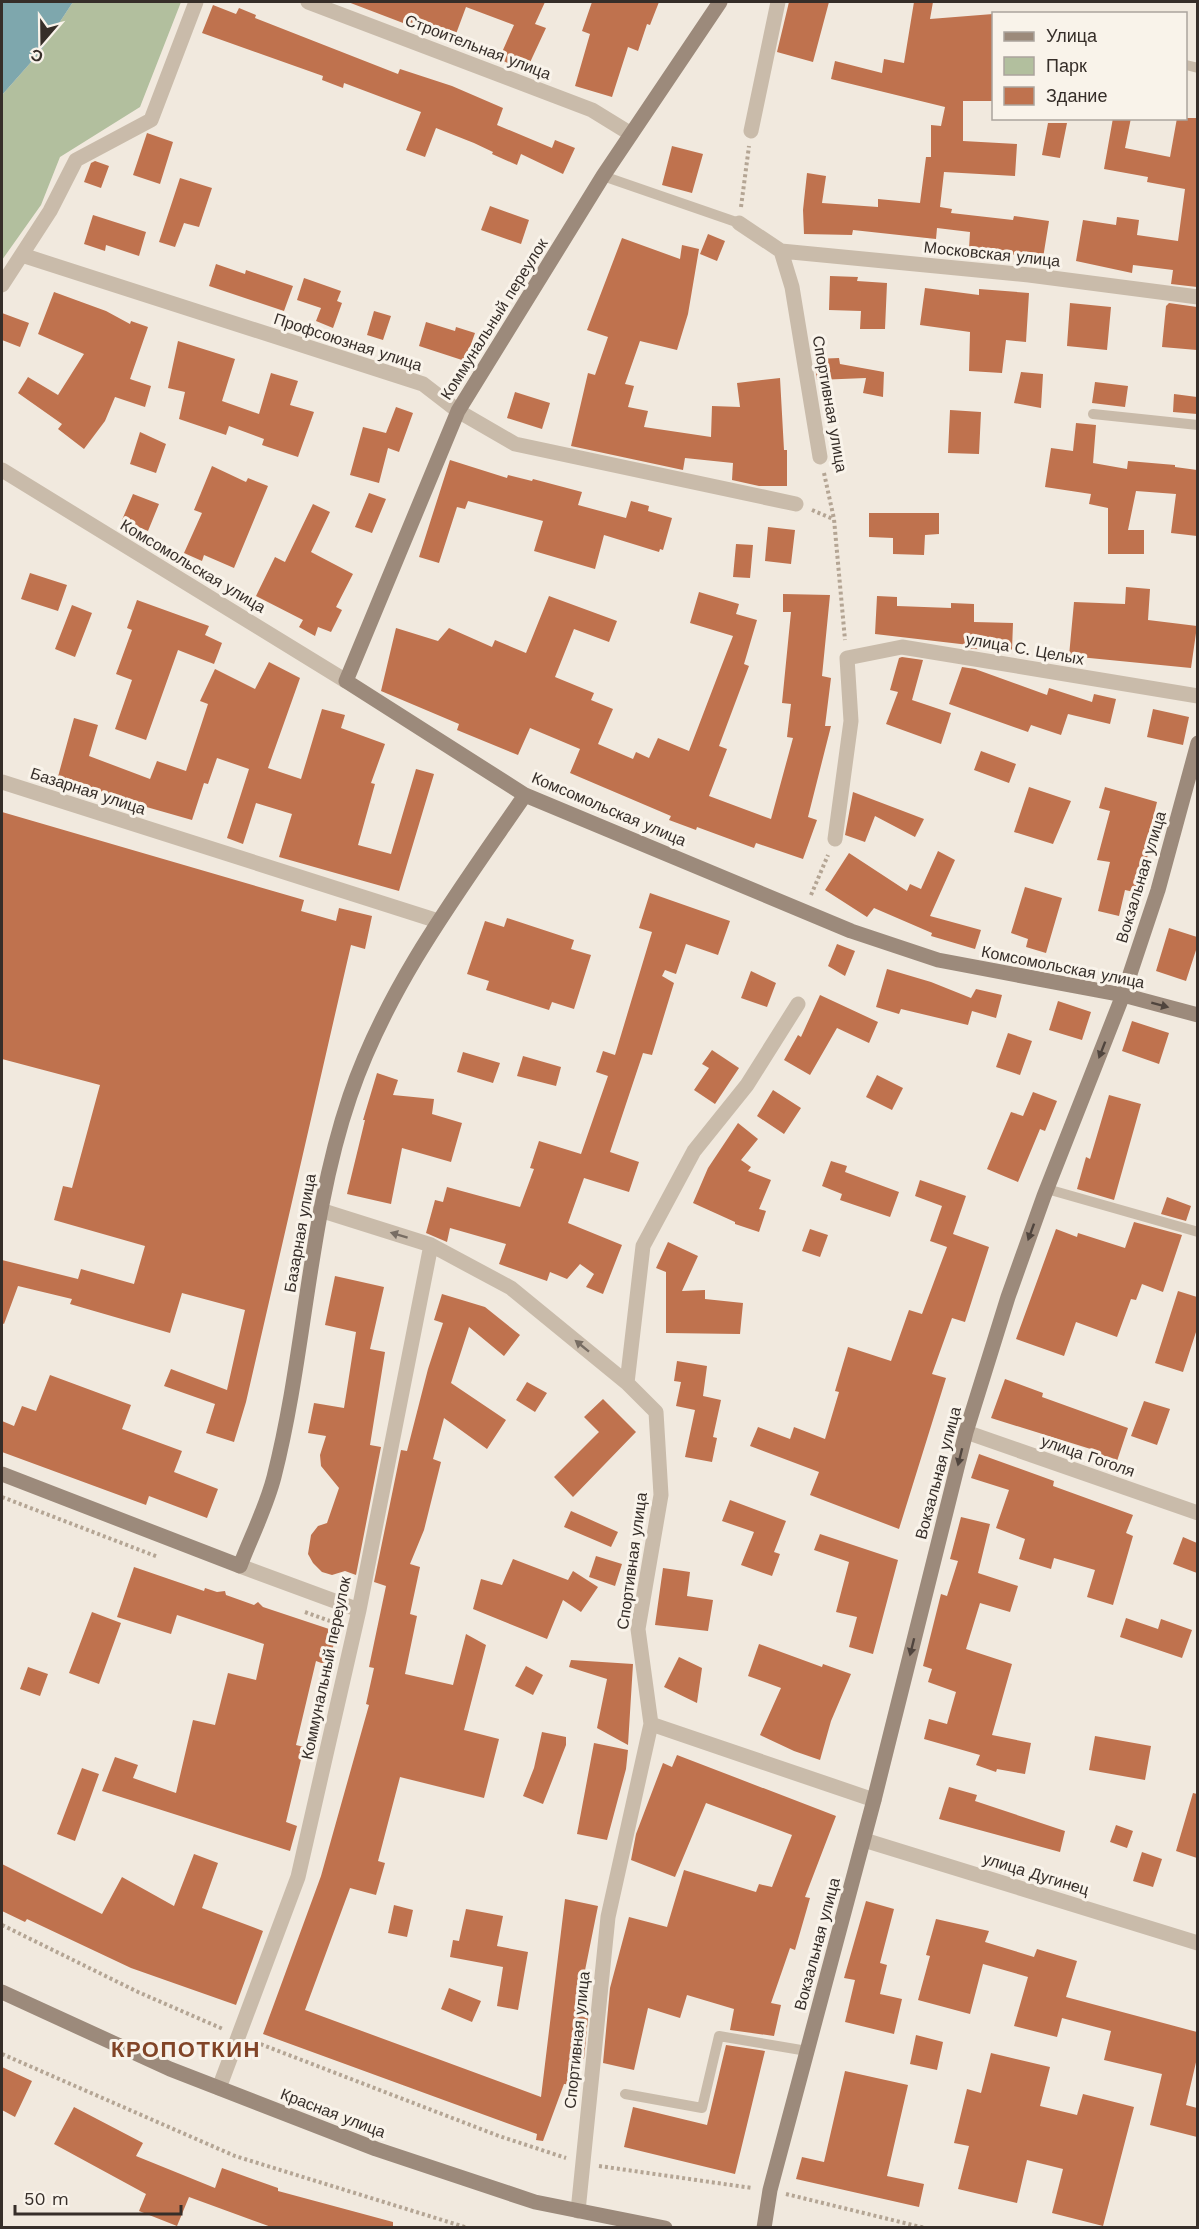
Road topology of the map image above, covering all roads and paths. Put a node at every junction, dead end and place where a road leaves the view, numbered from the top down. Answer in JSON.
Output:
{"nodes":[{"id":1,"x":196,"y":2,"type":"edge"},
{"id":2,"x":308,"y":2,"type":"edge"},
{"id":3,"x":720,"y":2,"type":"edge"},
{"id":4,"x":778,"y":2,"type":"edge"},
{"id":5,"x":751,"y":131,"type":"joint"},
{"id":6,"x":631,"y":134,"type":"junction"},
{"id":7,"x":603,"y":176,"type":"junction"},
{"id":8,"x":739,"y":223,"type":"junction"},
{"id":9,"x":781,"y":251,"type":"junction"},
{"id":10,"x":22,"y":255,"type":"junction"},
{"id":11,"x":2,"y":285,"type":"edge"},
{"id":12,"x":1197,"y":297,"type":"edge"},
{"id":13,"x":458,"y":411,"type":"junction"},
{"id":14,"x":1093,"y":414,"type":"dead end"},
{"id":15,"x":1197,"y":425,"type":"edge"},
{"id":16,"x":820,"y":457,"type":"joint"},
{"id":17,"x":2,"y":470,"type":"edge"},
{"id":18,"x":796,"y":504,"type":"dead end"},
{"id":19,"x":847,"y":658,"type":"junction"},
{"id":20,"x":346,"y":681,"type":"junction"},
{"id":21,"x":1197,"y":696,"type":"edge"},
{"id":22,"x":1197,"y":743,"type":"edge"},
{"id":23,"x":2,"y":782,"type":"edge"},
{"id":24,"x":525,"y":795,"type":"junction"},
{"id":25,"x":835,"y":839,"type":"joint"},
{"id":26,"x":805,"y":910,"type":"junction"},
{"id":27,"x":438,"y":921,"type":"junction"},
{"id":28,"x":1123,"y":995,"type":"junction"},
{"id":29,"x":798,"y":1004,"type":"dead end"},
{"id":30,"x":1197,"y":1015,"type":"edge"},
{"id":31,"x":1047,"y":1189,"type":"junction"},
{"id":32,"x":320,"y":1210,"type":"junction"},
{"id":33,"x":1197,"y":1232,"type":"edge"},
{"id":34,"x":430,"y":1245,"type":"junction"},
{"id":35,"x":627,"y":1383,"type":"junction"},
{"id":36,"x":966,"y":1432,"type":"junction"},
{"id":37,"x":2,"y":1474,"type":"edge"},
{"id":38,"x":1197,"y":1513,"type":"edge"},
{"id":39,"x":240,"y":1566,"type":"junction"},
{"id":40,"x":359,"y":1610,"type":"junction"},
{"id":41,"x":651,"y":1724,"type":"junction"},
{"id":42,"x":874,"y":1800,"type":"junction"},
{"id":43,"x":864,"y":1840,"type":"junction"},
{"id":44,"x":2,"y":1925,"type":"edge"},
{"id":45,"x":1197,"y":1943,"type":"edge"},
{"id":46,"x":2,"y":1992,"type":"edge"},
{"id":47,"x":241,"y":2037,"type":"junction"},
{"id":48,"x":807,"y":2052,"type":"junction"},
{"id":49,"x":2,"y":2054,"type":"edge"},
{"id":50,"x":219,"y":2088,"type":"junction"},
{"id":51,"x":625,"y":2094,"type":"dead end"},
{"id":52,"x":583,"y":2163,"type":"junction"},
{"id":53,"x":770,"y":2190,"type":"junction"},
{"id":54,"x":578,"y":2211,"type":"junction"},
{"id":55,"x":468,"y":2228,"type":"edge"},
{"id":56,"x":665,"y":2228,"type":"edge"},
{"id":57,"x":764,"y":2228,"type":"edge"},
{"id":58,"x":925,"y":2228,"type":"edge"}],
"edges":[{"from":1,"to":10,"type":"street"},
{"from":2,"to":6,"type":"street","name":"Строительная улица"},
{"from":3,"to":6,"type":"main road","name":"Коммунальный переулок"},
{"from":4,"to":5,"type":"street"},
{"from":5,"to":8,"type":"path"},
{"from":6,"to":7,"type":"main road","name":"Коммунальный переулок"},
{"from":7,"to":8,"type":"lane"},
{"from":7,"to":13,"type":"main road","name":"Коммунальный переулок"},
{"from":8,"to":9,"type":"street"},
{"from":9,"to":12,"type":"street","name":"Московская улица"},
{"from":9,"to":16,"type":"street","name":"Спортивная улица"},
{"from":10,"to":11,"type":"street"},
{"from":10,"to":13,"type":"street","name":"Профсоюзная улица"},
{"from":13,"to":18,"type":"street","name":"Профсоюзная улица"},
{"from":13,"to":20,"type":"main road","name":"Коммунальный переулок"},
{"from":14,"to":15,"type":"lane"},
{"from":16,"to":19,"type":"path","name":"Спортивная улица"},
{"from":17,"to":20,"type":"street","name":"Комсомольская улица"},
{"from":19,"to":21,"type":"street","name":"улица С. Целых"},
{"from":19,"to":25,"type":"street"},
{"from":20,"to":24,"type":"main road","name":"Комсомольская улица"},
{"from":22,"to":28,"type":"main road","name":"Вокзальная улица"},
{"from":23,"to":27,"type":"street","name":"Базарная улица"},
{"from":24,"to":26,"type":"main road","name":"Комсомольская улица"},
{"from":24,"to":27,"type":"main road","name":"Базарная улица"},
{"from":25,"to":26,"type":"path"},
{"from":26,"to":28,"type":"main road","name":"Комсомольская улица"},
{"from":27,"to":32,"type":"main road","name":"Базарная улица"},
{"from":28,"to":30,"type":"main road","name":"Комсомольская улица","one_way":true},
{"from":28,"to":31,"type":"main road","name":"Вокзальная улица","one_way":true},
{"from":29,"to":35,"type":"street"},
{"from":31,"to":33,"type":"lane"},
{"from":31,"to":36,"type":"main road","name":"Вокзальная улица","one_way":true},
{"from":34,"to":32,"type":"street","name":"Спортивная улица","one_way":true},
{"from":32,"to":39,"type":"main road","name":"Базарная улица"},
{"from":35,"to":34,"type":"street","name":"Спортивная улица","one_way":true},
{"from":34,"to":40,"type":"street","name":"Коммунальный переулок"},
{"from":35,"to":41,"type":"street","name":"Спортивная улица"},
{"from":36,"to":38,"type":"street","name":"улица Гоголя"},
{"from":36,"to":42,"type":"main road","name":"Вокзальная улица","one_way":true},
{"from":37,"to":39,"type":"main road"},
{"from":39,"to":40,"type":"street"},
{"from":40,"to":47,"type":"street","name":"Коммунальный переулок"},
{"from":41,"to":42,"type":"street"},
{"from":41,"to":52,"type":"street","name":"Спортивная улица"},
{"from":42,"to":43,"type":"main road","name":"Вокзальная улица"},
{"from":43,"to":45,"type":"street","name":"улица Дугинец"},
{"from":43,"to":48,"type":"main road","name":"Вокзальная улица"},
{"from":44,"to":47,"type":"path"},
{"from":46,"to":50,"type":"main road","name":"Красная улица"},
{"from":47,"to":50,"type":"street","name":"Коммунальный переулок"},
{"from":47,"to":52,"type":"path"},
{"from":48,"to":51,"type":"lane"},
{"from":48,"to":53,"type":"main road","name":"Вокзальная улица"},
{"from":49,"to":55,"type":"path"},
{"from":50,"to":54,"type":"main road","name":"Красная улица"},
{"from":52,"to":53,"type":"path"},
{"from":52,"to":54,"type":"street","name":"Спортивная улица"},
{"from":53,"to":57,"type":"main road","name":"Вокзальная улица"},
{"from":53,"to":58,"type":"path"},
{"from":54,"to":56,"type":"main road","name":"Красная улица"}]}
